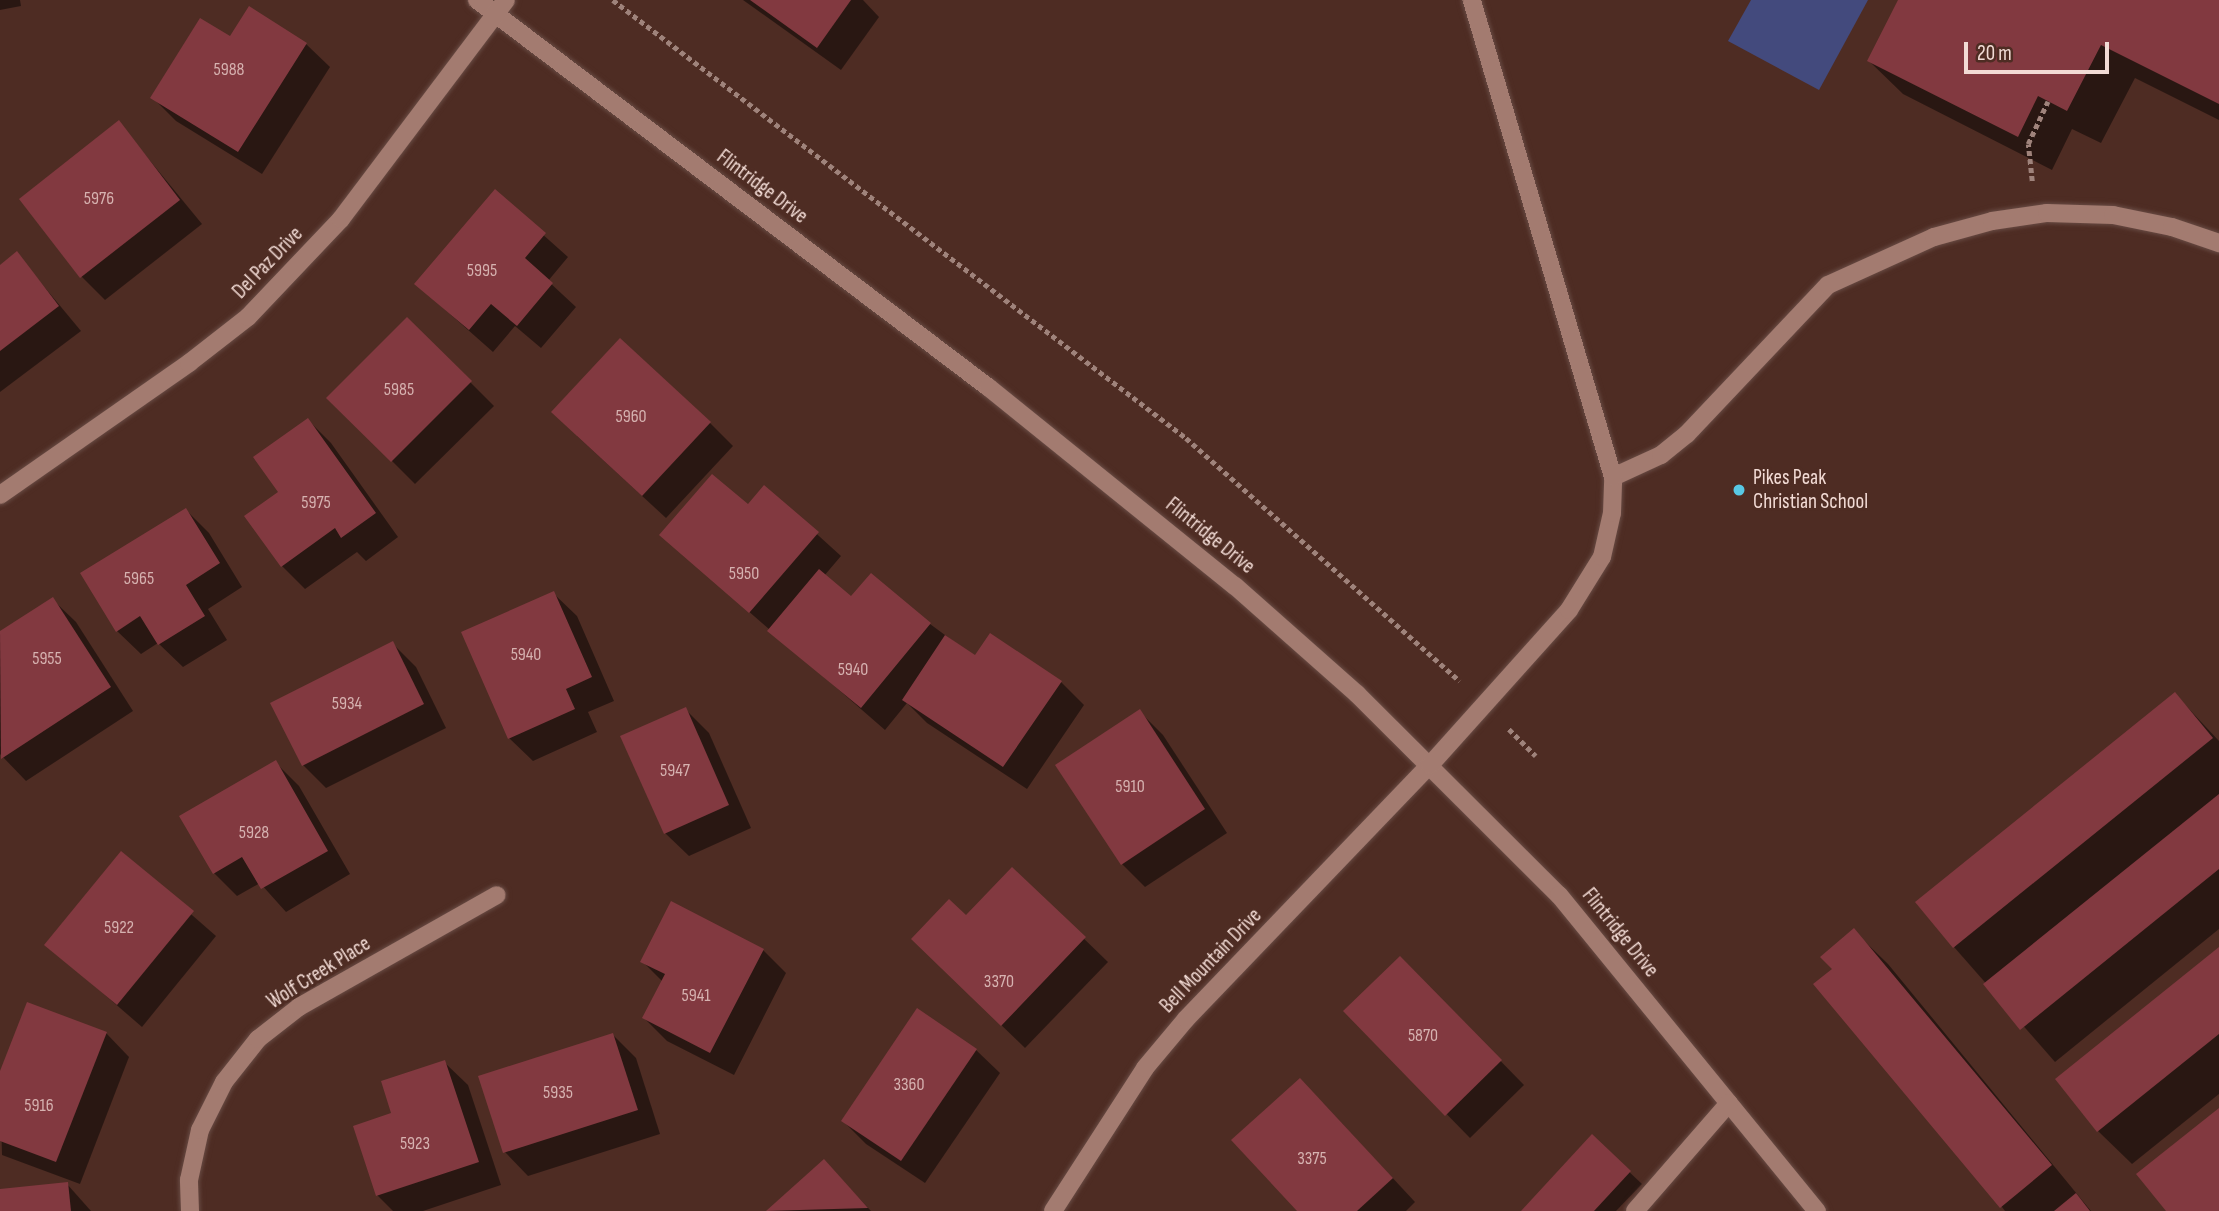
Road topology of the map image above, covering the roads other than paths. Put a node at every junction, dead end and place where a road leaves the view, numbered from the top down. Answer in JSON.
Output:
{"nodes":[{"id":1,"x":477,"y":0,"type":"edge"},
{"id":2,"x":1472,"y":0,"type":"edge"},
{"id":3,"x":501,"y":7,"type":"edge"},
{"id":4,"x":2219,"y":243,"type":"edge"},
{"id":5,"x":1613,"y":477,"type":"junction"},
{"id":6,"x":0,"y":495,"type":"edge"},
{"id":7,"x":1430,"y":765,"type":"junction"},
{"id":8,"x":497,"y":895,"type":"dead end"},
{"id":9,"x":1729,"y":1103,"type":"junction"},
{"id":10,"x":190,"y":1211,"type":"edge"},
{"id":11,"x":1053,"y":1211,"type":"edge"},
{"id":12,"x":1635,"y":1211,"type":"edge"},
{"id":13,"x":1817,"y":1211,"type":"edge"}],
"edges":[{"from":1,"to":3,"type":"street","name":"Flintridge Drive"},
{"from":2,"to":5,"type":"street"},
{"from":3,"to":6,"type":"street","name":"Del Paz Drive"},
{"from":3,"to":7,"type":"street","name":"Flintridge Drive"},
{"from":4,"to":5,"type":"street"},
{"from":5,"to":7,"type":"street","name":"Bell Mountain Drive"},
{"from":7,"to":9,"type":"street","name":"Flintridge Drive"},
{"from":7,"to":11,"type":"street","name":"Bell Mountain Drive"},
{"from":8,"to":10,"type":"street","name":"Wolf Creek Place"},
{"from":9,"to":12,"type":"street"},
{"from":9,"to":13,"type":"street","name":"Flintridge Drive"}]}
